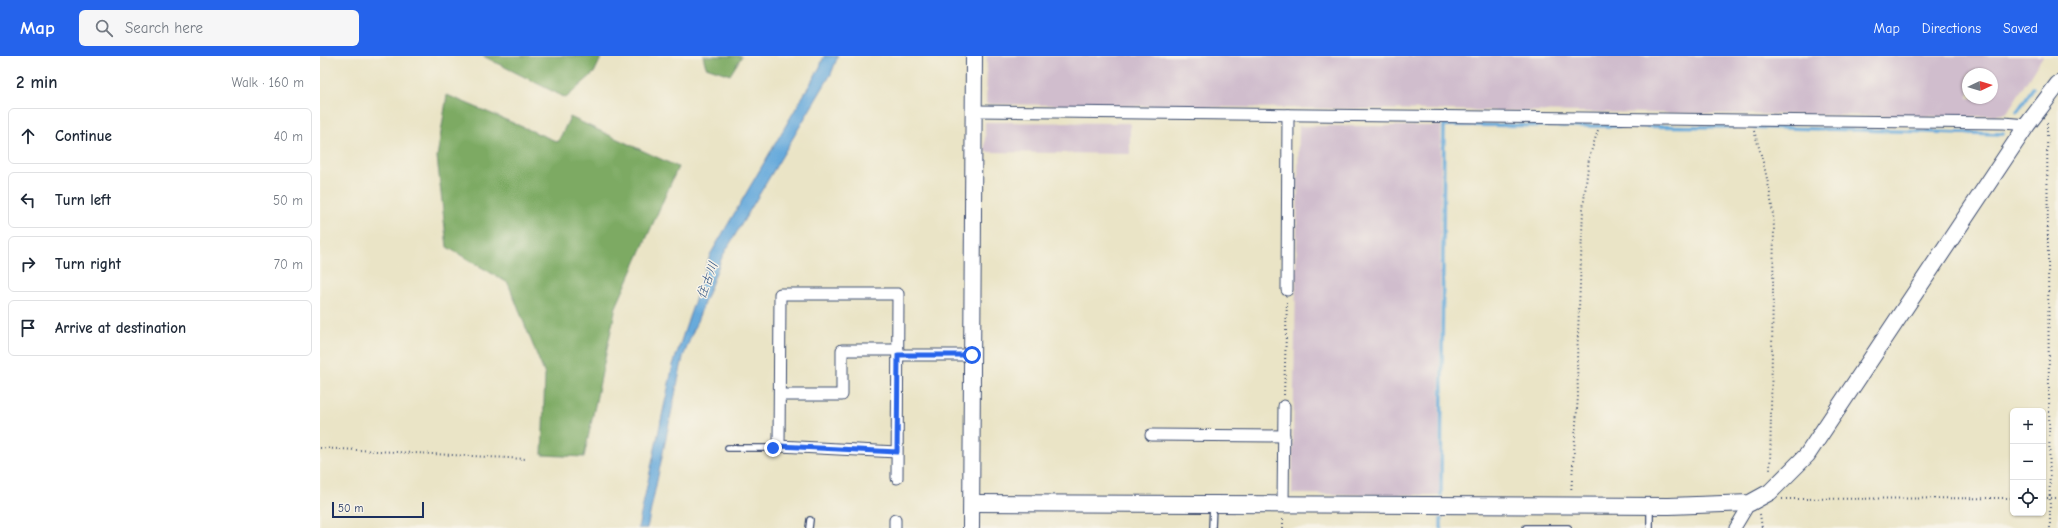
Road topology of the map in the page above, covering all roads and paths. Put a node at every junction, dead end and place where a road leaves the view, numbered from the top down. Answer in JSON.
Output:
{"nodes":[{"id":1,"x":974,"y":56,"type":"edge"},
{"id":2,"x":2058,"y":84,"type":"edge"},
{"id":3,"x":2038,"y":110,"type":"junction"},
{"id":4,"x":975,"y":111,"type":"junction"},
{"id":5,"x":1288,"y":114,"type":"junction"},
{"id":6,"x":2027,"y":125,"type":"junction"},
{"id":7,"x":1599,"y":128,"type":"dead end"},
{"id":8,"x":1753,"y":129,"type":"dead end"},
{"id":9,"x":1287,"y":290,"type":"joint"},
{"id":10,"x":898,"y":352,"type":"junction"},
{"id":11,"x":972,"y":355,"type":"junction"},
{"id":12,"x":780,"y":395,"type":"junction"},
{"id":13,"x":1284,"y":406,"type":"joint"},
{"id":14,"x":1151,"y":435,"type":"dead end"},
{"id":15,"x":1284,"y":436,"type":"junction"},
{"id":16,"x":779,"y":446,"type":"junction"},
{"id":17,"x":320,"y":448,"type":"edge"},
{"id":18,"x":728,"y":448,"type":"dead end"},
{"id":19,"x":897,"y":452,"type":"junction"},
{"id":20,"x":527,"y":459,"type":"dead end"},
{"id":21,"x":897,"y":478,"type":"dead end"},
{"id":22,"x":1770,"y":492,"type":"junction"},
{"id":23,"x":2010,"y":498,"type":"edge"},
{"id":24,"x":2046,"y":498,"type":"edge"},
{"id":25,"x":2050,"y":498,"type":"junction"},
{"id":26,"x":2058,"y":498,"type":"edge"},
{"id":27,"x":972,"y":502,"type":"junction"},
{"id":28,"x":1750,"y":503,"type":"junction"},
{"id":29,"x":1213,"y":504,"type":"junction"},
{"id":30,"x":1283,"y":505,"type":"junction"},
{"id":31,"x":1571,"y":506,"type":"junction"},
{"id":32,"x":1650,"y":506,"type":"junction"},
{"id":33,"x":810,"y":520,"type":"dead end"},
{"id":34,"x":809,"y":528,"type":"edge"},
{"id":35,"x":971,"y":528,"type":"edge"},
{"id":36,"x":1212,"y":528,"type":"edge"},
{"id":37,"x":1526,"y":528,"type":"edge"},
{"id":38,"x":1568,"y":528,"type":"edge"},
{"id":39,"x":1650,"y":528,"type":"edge"},
{"id":40,"x":1735,"y":528,"type":"edge"},
{"id":41,"x":2050,"y":528,"type":"edge"}],
"edges":[{"from":1,"to":4,"type":"street"},
{"from":2,"to":3,"type":"street"},
{"from":3,"to":6,"type":"street"},
{"from":3,"to":25,"type":"path"},
{"from":4,"to":5,"type":"street"},
{"from":4,"to":11,"type":"street"},
{"from":5,"to":6,"type":"street"},
{"from":5,"to":9,"type":"street"},
{"from":6,"to":22,"type":"street"},
{"from":7,"to":31,"type":"path"},
{"from":8,"to":22,"type":"path"},
{"from":9,"to":13,"type":"path"},
{"from":10,"to":11,"type":"street"},
{"from":10,"to":12,"type":"street"},
{"from":10,"to":12,"type":"street"},
{"from":10,"to":19,"type":"street"},
{"from":11,"to":27,"type":"street"},
{"from":12,"to":16,"type":"street"},
{"from":13,"to":15,"type":"street"},
{"from":14,"to":15,"type":"street"},
{"from":15,"to":30,"type":"street"},
{"from":16,"to":18,"type":"lane"},
{"from":16,"to":19,"type":"street"},
{"from":17,"to":20,"type":"path"},
{"from":19,"to":21,"type":"street"},
{"from":22,"to":23,"type":"path"},
{"from":22,"to":28,"type":"street"},
{"from":24,"to":25,"type":"path"},
{"from":25,"to":26,"type":"path"},
{"from":25,"to":41,"type":"path"},
{"from":27,"to":29,"type":"street"},
{"from":27,"to":35,"type":"street"},
{"from":28,"to":32,"type":"street"},
{"from":28,"to":40,"type":"street"},
{"from":29,"to":30,"type":"street"},
{"from":29,"to":36,"type":"lane"},
{"from":30,"to":31,"type":"street"},
{"from":31,"to":32,"type":"street"},
{"from":32,"to":39,"type":"lane"},
{"from":33,"to":34,"type":"lane"},
{"from":37,"to":38,"type":"lane"}]}
